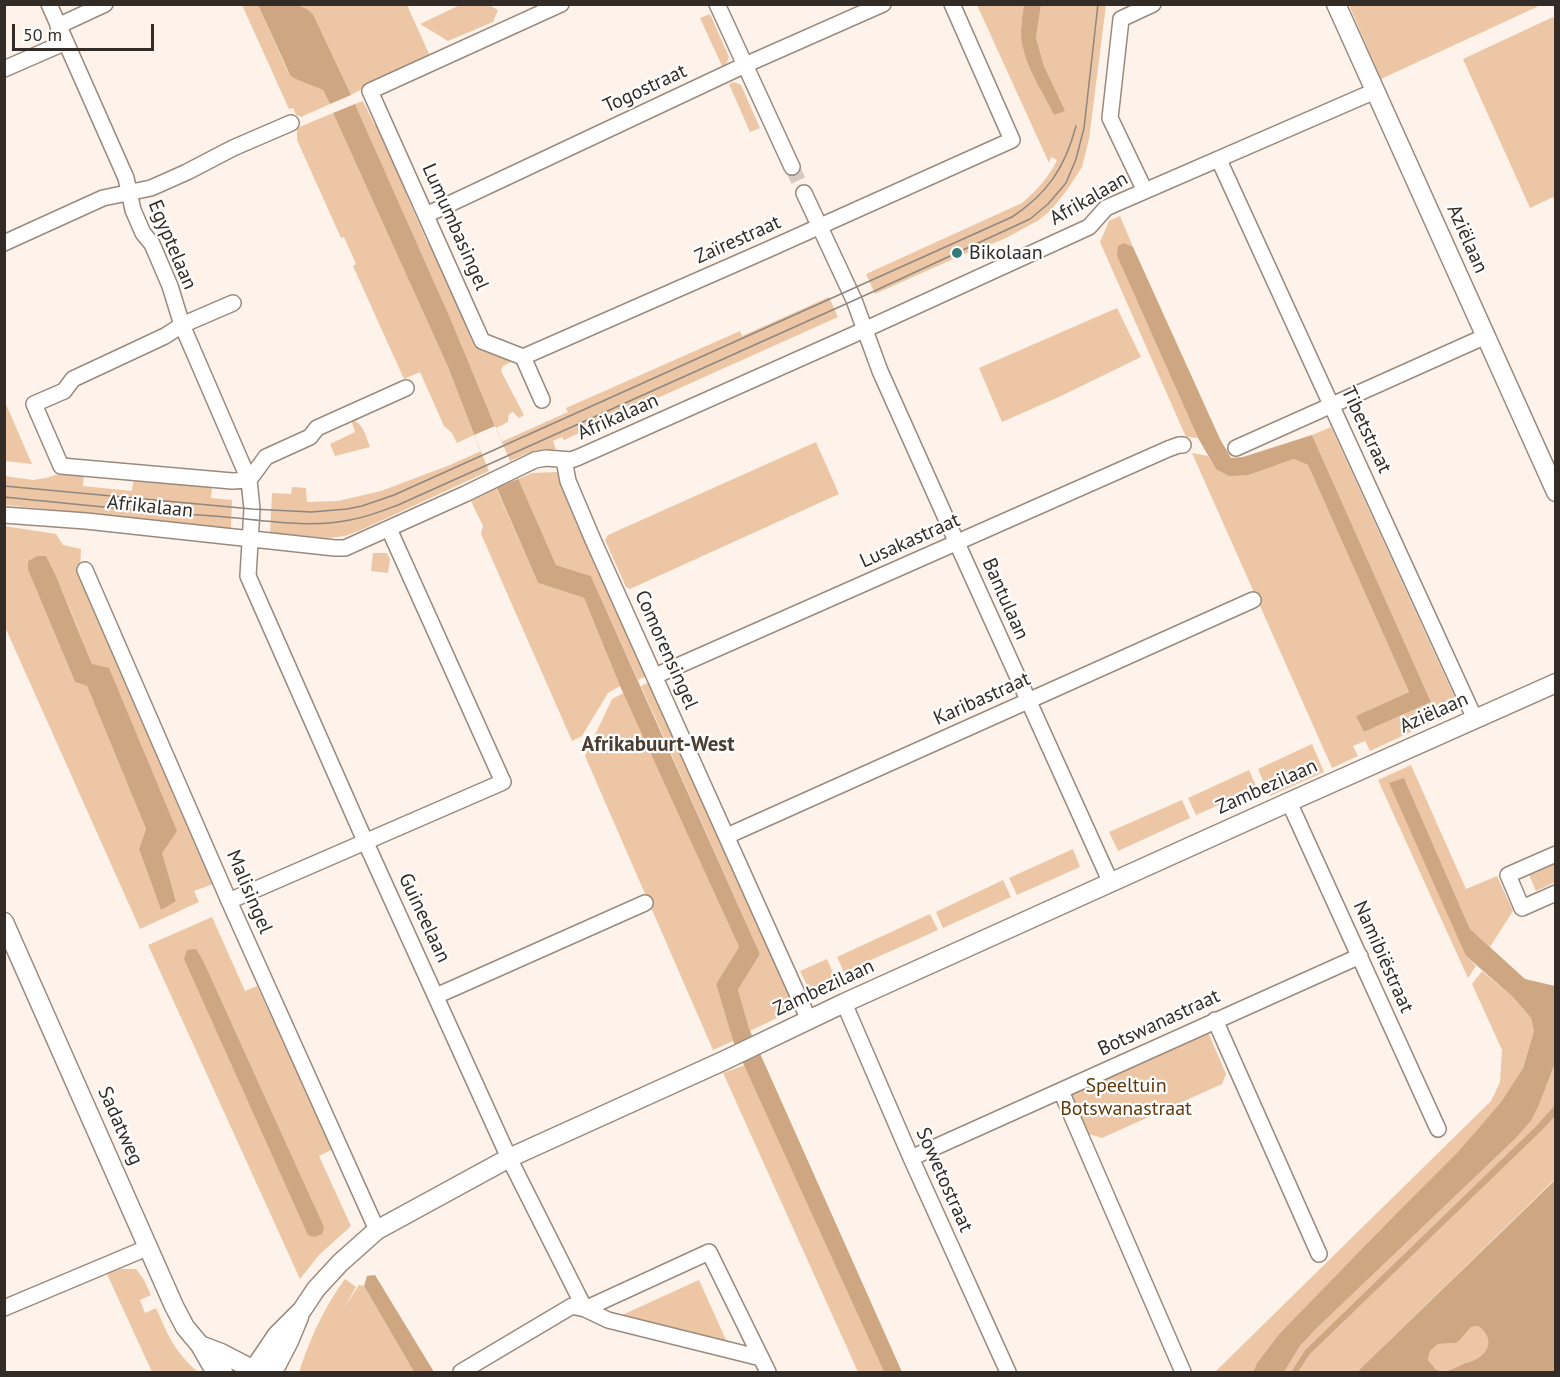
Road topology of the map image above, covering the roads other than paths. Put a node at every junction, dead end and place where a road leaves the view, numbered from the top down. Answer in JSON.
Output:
{"nodes":[{"id":1,"x":49,"y":4,"type":"edge"},
{"id":2,"x":105,"y":4,"type":"edge"},
{"id":3,"x":561,"y":4,"type":"edge"},
{"id":4,"x":717,"y":4,"type":"edge"},
{"id":5,"x":883,"y":4,"type":"edge"},
{"id":6,"x":952,"y":4,"type":"edge"},
{"id":7,"x":1153,"y":4,"type":"edge"},
{"id":8,"x":1336,"y":4,"type":"edge"},
{"id":9,"x":58,"y":26,"type":"junction"},
{"id":10,"x":66,"y":42,"type":"junction"},
{"id":11,"x":745,"y":65,"type":"junction"},
{"id":12,"x":4,"y":69,"type":"edge"},
{"id":13,"x":1375,"y":91,"type":"junction"},
{"id":14,"x":291,"y":123,"type":"dead end"},
{"id":15,"x":1219,"y":160,"type":"junction"},
{"id":16,"x":792,"y":167,"type":"tunnel mouth"},
{"id":17,"x":1145,"y":191,"type":"junction"},
{"id":18,"x":129,"y":193,"type":"junction"},
{"id":19,"x":804,"y":193,"type":"tunnel mouth"},
{"id":20,"x":426,"y":215,"type":"junction"},
{"id":21,"x":820,"y":226,"type":"junction"},
{"id":22,"x":4,"y":243,"type":"edge"},
{"id":23,"x":232,"y":303,"type":"dead end"},
{"id":24,"x":182,"y":325,"type":"junction"},
{"id":25,"x":864,"y":330,"type":"junction"},
{"id":26,"x":1486,"y":336,"type":"junction"},
{"id":27,"x":523,"y":357,"type":"junction"},
{"id":28,"x":406,"y":388,"type":"dead end"},
{"id":29,"x":542,"y":400,"type":"dead end"},
{"id":30,"x":1332,"y":406,"type":"junction"},
{"id":31,"x":1183,"y":445,"type":"dead end"},
{"id":32,"x":1236,"y":448,"type":"dead end"},
{"id":33,"x":564,"y":460,"type":"junction"},
{"id":34,"x":249,"y":480,"type":"junction"},
{"id":35,"x":1556,"y":492,"type":"edge"},
{"id":36,"x":4,"y":515,"type":"edge"},
{"id":37,"x":389,"y":529,"type":"junction"},
{"id":38,"x":250,"y":538,"type":"junction"},
{"id":39,"x":957,"y":543,"type":"junction"},
{"id":40,"x":85,"y":570,"type":"dead end"},
{"id":41,"x":1253,"y":600,"type":"dead end"},
{"id":42,"x":654,"y":676,"type":"junction"},
{"id":43,"x":1556,"y":683,"type":"edge"},
{"id":44,"x":1029,"y":701,"type":"junction"},
{"id":45,"x":1475,"y":718,"type":"junction"},
{"id":46,"x":1396,"y":754,"type":"joint"},
{"id":47,"x":1289,"y":802,"type":"junction"},
{"id":48,"x":727,"y":836,"type":"junction"},
{"id":49,"x":366,"y":843,"type":"junction"},
{"id":50,"x":1556,"y":854,"type":"edge"},
{"id":51,"x":1111,"y":883,"type":"junction"},
{"id":52,"x":1556,"y":893,"type":"edge"},
{"id":53,"x":229,"y":901,"type":"junction"},
{"id":54,"x":645,"y":903,"type":"dead end"},
{"id":55,"x":4,"y":922,"type":"edge"},
{"id":56,"x":1360,"y":956,"type":"junction"},
{"id":57,"x":436,"y":996,"type":"junction"},
{"id":58,"x":844,"y":1003,"type":"junction"},
{"id":59,"x":809,"y":1020,"type":"junction"},
{"id":60,"x":1215,"y":1020,"type":"junction"},
{"id":61,"x":1061,"y":1091,"type":"junction"},
{"id":62,"x":1438,"y":1129,"type":"dead end"},
{"id":63,"x":508,"y":1158,"type":"junction"},
{"id":64,"x":910,"y":1158,"type":"junction"},
{"id":65,"x":377,"y":1230,"type":"junction"},
{"id":66,"x":149,"y":1247,"type":"junction"},
{"id":67,"x":1319,"y":1254,"type":"dead end"},
{"id":68,"x":4,"y":1308,"type":"edge"},
{"id":69,"x":585,"y":1309,"type":"junction"},
{"id":70,"x":302,"y":1310,"type":"junction"},
{"id":71,"x":200,"y":1345,"type":"junction"},
{"id":72,"x":765,"y":1365,"type":"edge"},
{"id":73,"x":223,"y":1372,"type":"edge"},
{"id":74,"x":254,"y":1372,"type":"edge"},
{"id":75,"x":273,"y":1372,"type":"edge"},
{"id":76,"x":461,"y":1372,"type":"edge"},
{"id":77,"x":1008,"y":1372,"type":"edge"},
{"id":78,"x":1183,"y":1372,"type":"edge"}],
"edges":[{"from":1,"to":9,"type":"street","name":"Egyptelaan"},
{"from":2,"to":9,"type":"street"},
{"from":3,"to":20,"type":"street","name":"Lumumbasingel"},
{"from":4,"to":11,"type":"street"},
{"from":5,"to":11,"type":"street","name":"Togostraat"},
{"from":6,"to":21,"type":"street","name":"Zaïrestraat"},
{"from":7,"to":17,"type":"street"},
{"from":8,"to":13,"type":"street","name":"Aziëlaan"},
{"from":9,"to":10,"type":"street","name":"Egyptelaan"},
{"from":10,"to":12,"type":"street"},
{"from":10,"to":18,"type":"street","name":"Egyptelaan"},
{"from":11,"to":16,"type":"street"},
{"from":11,"to":20,"type":"street","name":"Togostraat"},
{"from":13,"to":15,"type":"street","name":"Afrikalaan"},
{"from":13,"to":26,"type":"street","name":"Aziëlaan"},
{"from":14,"to":18,"type":"street"},
{"from":15,"to":17,"type":"street","name":"Afrikalaan"},
{"from":15,"to":30,"type":"street","name":"Tibetstraat"},
{"from":17,"to":25,"type":"street","name":"Afrikalaan"},
{"from":18,"to":22,"type":"street"},
{"from":18,"to":24,"type":"street","name":"Egyptelaan"},
{"from":19,"to":21,"type":"street"},
{"from":20,"to":27,"type":"street","name":"Lumumbasingel"},
{"from":21,"to":25,"type":"street"},
{"from":21,"to":27,"type":"street","name":"Zaïrestraat"},
{"from":23,"to":24,"type":"street"},
{"from":24,"to":34,"type":"street","name":"Egyptelaan"},
{"from":24,"to":34,"type":"street"},
{"from":25,"to":33,"type":"street","name":"Afrikalaan"},
{"from":25,"to":39,"type":"street","name":"Bantulaan"},
{"from":26,"to":30,"type":"street"},
{"from":26,"to":35,"type":"street","name":"Aziëlaan"},
{"from":27,"to":29,"type":"street"},
{"from":28,"to":34,"type":"street"},
{"from":30,"to":32,"type":"street"},
{"from":30,"to":45,"type":"street","name":"Tibetstraat"},
{"from":31,"to":39,"type":"street","name":"Lusakastraat"},
{"from":33,"to":37,"type":"street","name":"Afrikalaan"},
{"from":33,"to":42,"type":"street","name":"Comorensingel"},
{"from":34,"to":38,"type":"street","name":"Egyptelaan"},
{"from":36,"to":38,"type":"street","name":"Afrikalaan"},
{"from":37,"to":38,"type":"street","name":"Afrikalaan"},
{"from":37,"to":49,"type":"street"},
{"from":38,"to":49,"type":"street","name":"Guineelaan"},
{"from":39,"to":42,"type":"street","name":"Lusakastraat"},
{"from":39,"to":44,"type":"street","name":"Bantulaan"},
{"from":40,"to":53,"type":"street","name":"Malisingel"},
{"from":41,"to":44,"type":"street","name":"Karibastraat"},
{"from":42,"to":48,"type":"street","name":"Comorensingel"},
{"from":43,"to":45,"type":"street","name":"Aziëlaan"},
{"from":44,"to":48,"type":"street","name":"Karibastraat"},
{"from":44,"to":51,"type":"street","name":"Bantulaan"},
{"from":45,"to":46,"type":"street","name":"Aziëlaan"},
{"from":46,"to":47,"type":"street","name":"Zambezilaan"},
{"from":47,"to":51,"type":"street","name":"Zambezilaan"},
{"from":47,"to":56,"type":"street","name":"Namibiëstraat"},
{"from":48,"to":59,"type":"street","name":"Comorensingel"},
{"from":49,"to":53,"type":"street"},
{"from":49,"to":57,"type":"street","name":"Guineelaan"},
{"from":50,"to":52,"type":"street"},
{"from":51,"to":58,"type":"street","name":"Zambezilaan"},
{"from":53,"to":65,"type":"street","name":"Malisingel"},
{"from":54,"to":57,"type":"street"},
{"from":55,"to":66,"type":"street","name":"Sadatweg"},
{"from":56,"to":60,"type":"street","name":"Botswanastraat"},
{"from":56,"to":62,"type":"street","name":"Namibiëstraat"},
{"from":57,"to":63,"type":"street","name":"Guineelaan"},
{"from":58,"to":59,"type":"street","name":"Zambezilaan"},
{"from":58,"to":64,"type":"street","name":"Sowetostraat"},
{"from":59,"to":63,"type":"street","name":"Zambezilaan"},
{"from":60,"to":61,"type":"street","name":"Botswanastraat"},
{"from":60,"to":67,"type":"street"},
{"from":61,"to":64,"type":"street","name":"Botswanastraat"},
{"from":61,"to":78,"type":"street"},
{"from":63,"to":65,"type":"street","name":"Zambezilaan"},
{"from":63,"to":69,"type":"street","name":"Guineelaan"},
{"from":64,"to":77,"type":"street","name":"Sowetostraat"},
{"from":65,"to":70,"type":"street","name":"Zambezilaan"},
{"from":66,"to":68,"type":"street"},
{"from":66,"to":71,"type":"street","name":"Sadatweg"},
{"from":69,"to":72,"type":"street"},
{"from":69,"to":72,"type":"street"},
{"from":69,"to":76,"type":"street"},
{"from":70,"to":74,"type":"street","name":"Zambezilaan"},
{"from":70,"to":75,"type":"street","name":"Zambezilaan"},
{"from":71,"to":73,"type":"street","name":"Sadatweg"},
{"from":71,"to":74,"type":"street"}]}
